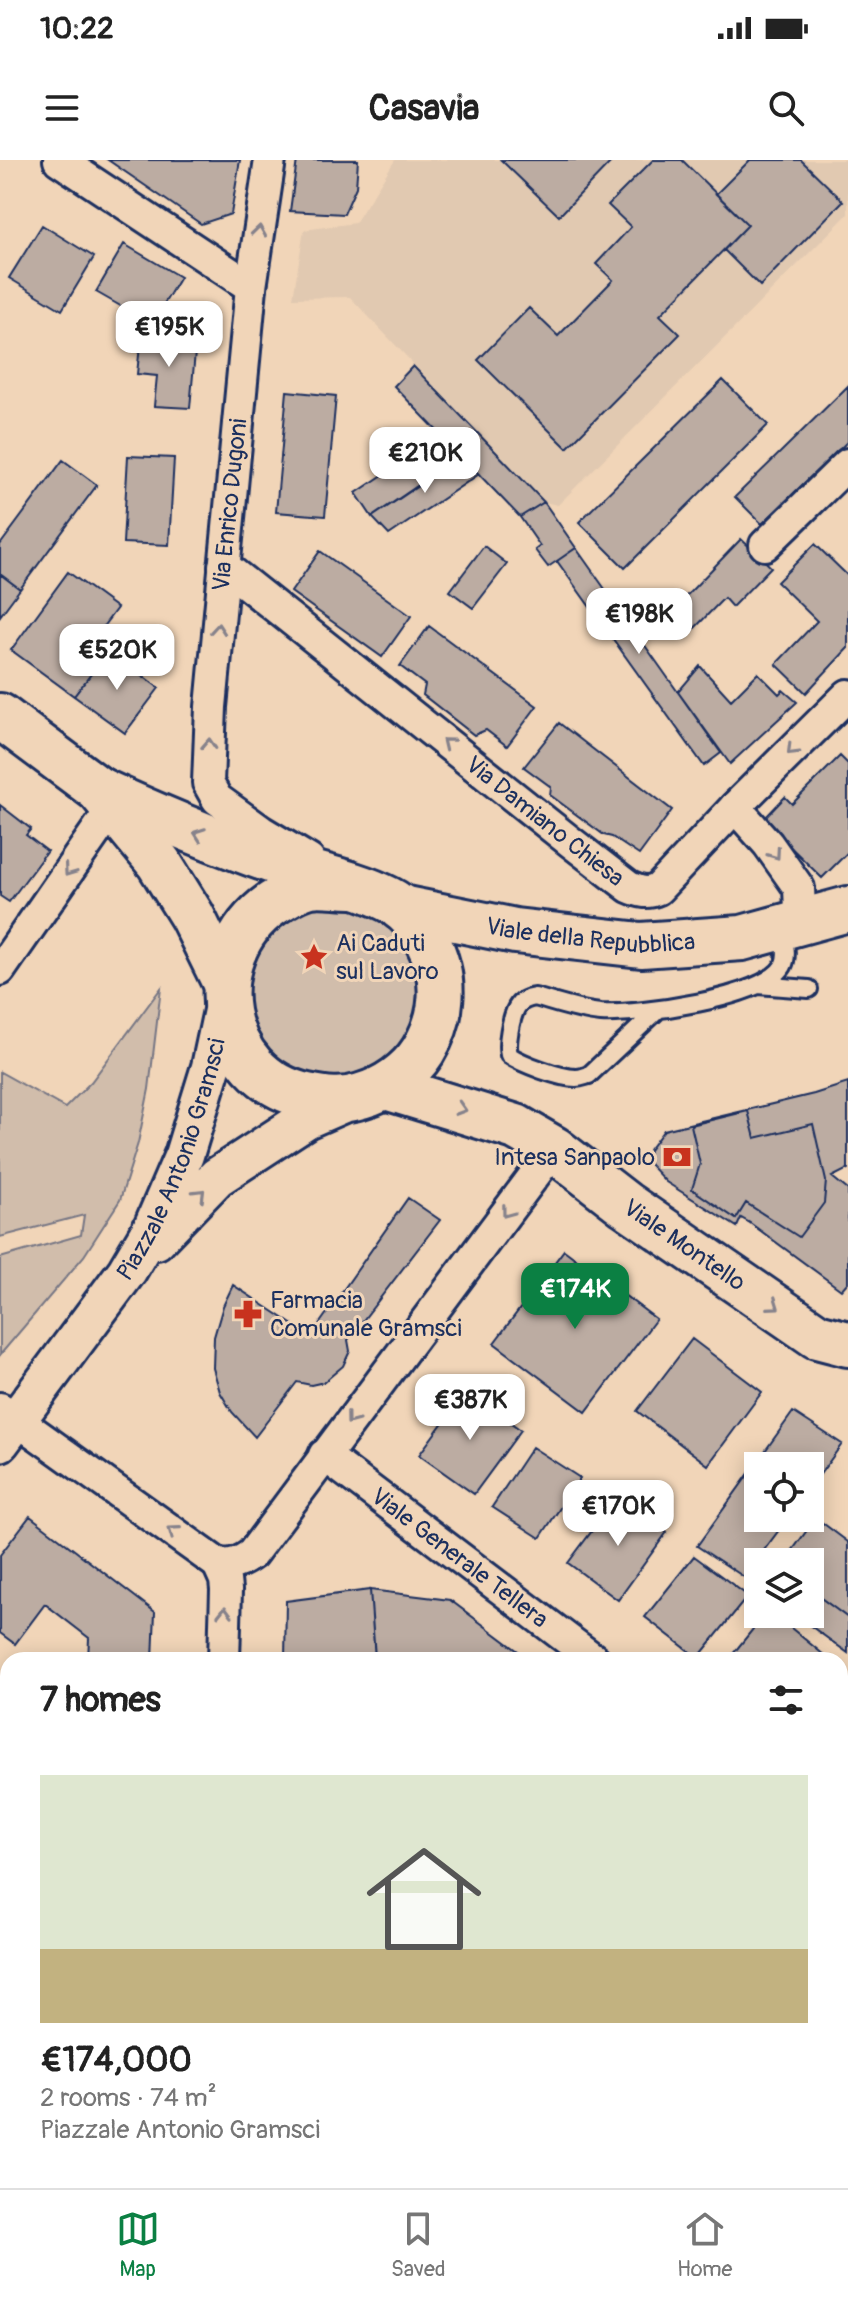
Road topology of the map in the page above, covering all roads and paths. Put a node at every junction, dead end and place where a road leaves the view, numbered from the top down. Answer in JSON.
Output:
{"nodes":[{"id":1,"x":59,"y":160,"type":"edge"},
{"id":2,"x":270,"y":160,"type":"edge"},
{"id":3,"x":251,"y":287,"type":"junction"},
{"id":4,"x":848,"y":464,"type":"edge"},
{"id":5,"x":765,"y":545,"type":"dead end"},
{"id":6,"x":224,"y":566,"type":"junction"},
{"id":7,"x":848,"y":695,"type":"edge"},
{"id":8,"x":211,"y":707,"type":"joint"},
{"id":9,"x":0,"y":716,"type":"edge"},
{"id":10,"x":106,"y":799,"type":"junction"},
{"id":11,"x":735,"y":807,"type":"junction"},
{"id":12,"x":352,"y":886,"type":"junction"},
{"id":13,"x":401,"y":908,"type":"junction"},
{"id":14,"x":848,"y":909,"type":"edge"},
{"id":15,"x":782,"y":928,"type":"junction"},
{"id":16,"x":0,"y":970,"type":"edge"},
{"id":17,"x":758,"y":985,"type":"junction"},
{"id":18,"x":809,"y":989,"type":"dead end"},
{"id":19,"x":225,"y":992,"type":"junction"},
{"id":20,"x":658,"y":1010,"type":"junction"},
{"id":21,"x":369,"y":1093,"type":"junction"},
{"id":22,"x":554,"y":1149,"type":"junction"},
{"id":23,"x":127,"y":1271,"type":"junction"},
{"id":24,"x":838,"y":1347,"type":"edge"},
{"id":25,"x":5,"y":1423,"type":"edge"},
{"id":26,"x":324,"y":1455,"type":"junction"},
{"id":27,"x":218,"y":1564,"type":"junction"},
{"id":28,"x":224,"y":1652,"type":"edge"},
{"id":29,"x":584,"y":1652,"type":"edge"}],
"edges":[{"from":1,"to":3,"type":"street"},
{"from":3,"to":2,"type":"street","name":"Via Enrico Dugoni","one_way":true},
{"from":3,"to":6,"type":"street","name":"Via Enrico Dugoni"},
{"from":4,"to":5,"type":"street"},
{"from":8,"to":6,"type":"street","name":"Via Enrico Dugoni","one_way":true},
{"from":11,"to":6,"type":"street","name":"Via Damiano Chiesa","one_way":true},
{"from":7,"to":11,"type":"street","name":"Via Damiano Chiesa","one_way":true},
{"from":12,"to":8,"type":"street","name":"Piazzale Antonio Gramsci","one_way":true},
{"from":9,"to":10,"type":"main road"},
{"from":12,"to":10,"type":"main road","name":"Piazzale Antonio Gramsci","one_way":true},
{"from":10,"to":16,"type":"street","one_way":true},
{"from":10,"to":19,"type":"main road","name":"Piazzale Antonio Gramsci"},
{"from":11,"to":15,"type":"street","one_way":true},
{"from":12,"to":13,"type":"main road","name":"Piazzale Antonio Gramsci"},
{"from":12,"to":19,"type":"main road","name":"Piazzale Antonio Gramsci"},
{"from":13,"to":15,"type":"main road","name":"Viale della Repubblica"},
{"from":13,"to":21,"type":"main road","name":"Piazzale Antonio Gramsci"},
{"from":14,"to":15,"type":"main road","name":"Viale della Repubblica"},
{"from":15,"to":17,"type":"lane"},
{"from":17,"to":18,"type":"lane"},
{"from":17,"to":20,"type":"lane"},
{"from":19,"to":21,"type":"main road","name":"Piazzale Antonio Gramsci"},
{"from":19,"to":23,"type":"street","name":"Piazzale Antonio Gramsci"},
{"from":20,"to":20,"type":"lane"},
{"from":21,"to":22,"type":"main road","name":"Viale Montello","one_way":true},
{"from":23,"to":21,"type":"street","name":"Piazzale Antonio Gramsci","one_way":true},
{"from":22,"to":24,"type":"main road","name":"Viale Montello","one_way":true},
{"from":22,"to":26,"type":"street","one_way":true},
{"from":23,"to":25,"type":"street"},
{"from":27,"to":25,"type":"street","one_way":true},
{"from":26,"to":27,"type":"street"},
{"from":26,"to":29,"type":"street","name":"Viale Generale Tellera"},
{"from":28,"to":27,"type":"street","one_way":true}]}
